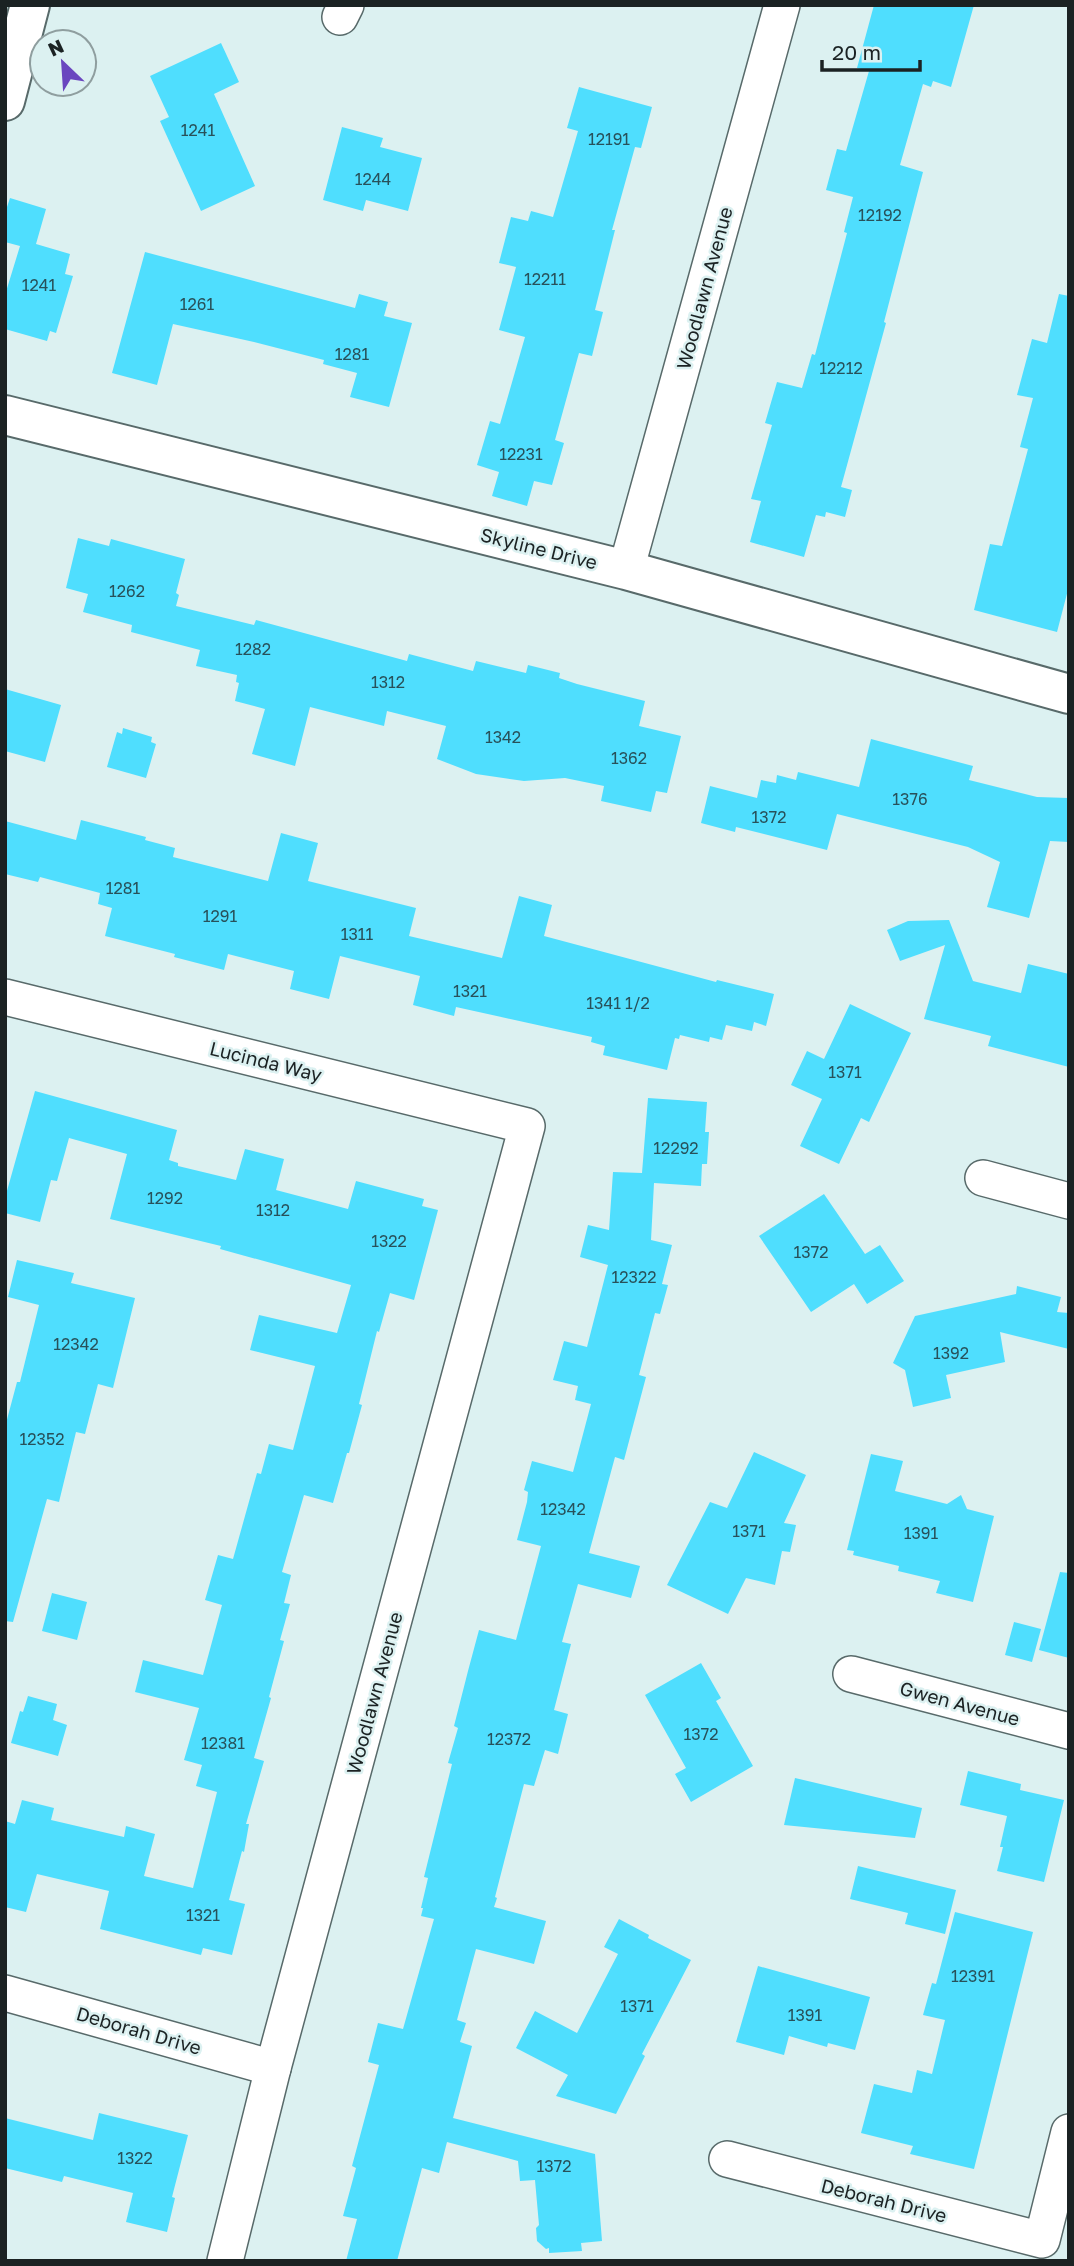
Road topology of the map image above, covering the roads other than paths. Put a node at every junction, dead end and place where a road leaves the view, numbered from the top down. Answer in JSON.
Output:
{"nodes":[{"id":1,"x":30,"y":5,"type":"edge"},
{"id":2,"x":782,"y":5,"type":"edge"},
{"id":3,"x":5,"y":101,"type":"edge"},
{"id":4,"x":5,"y":415,"type":"edge"},
{"id":5,"x":626,"y":570,"type":"junction"},
{"id":6,"x":1069,"y":694,"type":"edge"},
{"id":7,"x":5,"y":997,"type":"edge"},
{"id":8,"x":527,"y":1126,"type":"joint"},
{"id":9,"x":983,"y":1178,"type":"dead end"},
{"id":10,"x":1069,"y":1201,"type":"edge"},
{"id":11,"x":851,"y":1674,"type":"dead end"},
{"id":12,"x":1069,"y":1731,"type":"edge"},
{"id":13,"x":5,"y":1993,"type":"edge"},
{"id":14,"x":273,"y":2068,"type":"junction"},
{"id":15,"x":1069,"y":2132,"type":"edge"},
{"id":16,"x":727,"y":2159,"type":"dead end"},
{"id":17,"x":225,"y":2261,"type":"edge"}],
"edges":[{"from":1,"to":3,"type":"street"},
{"from":2,"to":5,"type":"street","name":"Woodlawn Avenue"},
{"from":4,"to":5,"type":"street","name":"Skyline Drive"},
{"from":5,"to":6,"type":"street","name":"Skyline Drive"},
{"from":7,"to":8,"type":"street","name":"Lucinda Way"},
{"from":8,"to":14,"type":"street","name":"Woodlawn Avenue"},
{"from":9,"to":10,"type":"street"},
{"from":11,"to":12,"type":"street","name":"Gwen Avenue"},
{"from":13,"to":14,"type":"street","name":"Deborah Drive"},
{"from":14,"to":17,"type":"street","name":"Woodlawn Avenue"},
{"from":15,"to":16,"type":"street","name":"Deborah Drive"}]}
